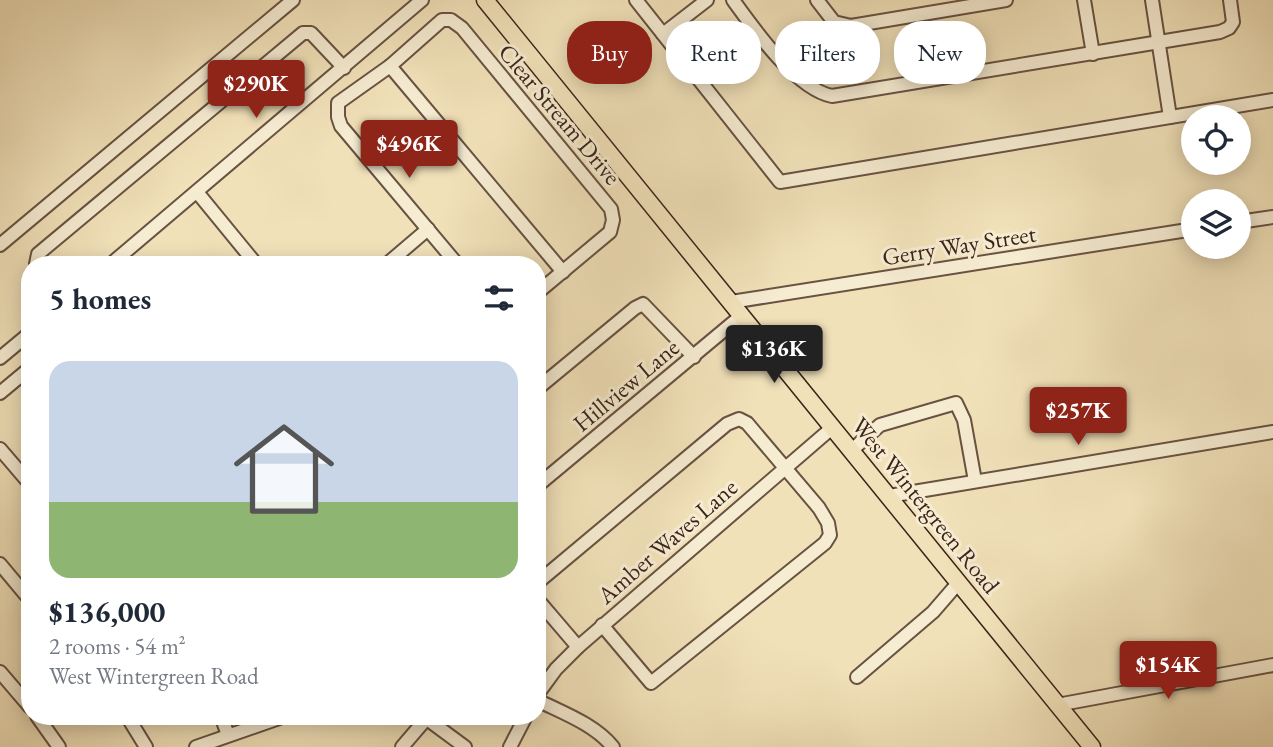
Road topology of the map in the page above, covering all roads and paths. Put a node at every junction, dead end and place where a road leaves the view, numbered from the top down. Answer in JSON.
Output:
{"nodes":[{"id":1,"x":293,"y":0,"type":"edge"},
{"id":2,"x":422,"y":0,"type":"edge"},
{"id":3,"x":485,"y":0,"type":"edge"},
{"id":4,"x":636,"y":0,"type":"edge"},
{"id":5,"x":707,"y":0,"type":"edge"},
{"id":6,"x":733,"y":0,"type":"edge"},
{"id":7,"x":817,"y":0,"type":"edge"},
{"id":8,"x":1006,"y":0,"type":"edge"},
{"id":9,"x":1084,"y":0,"type":"edge"},
{"id":10,"x":1152,"y":0,"type":"edge"},
{"id":11,"x":1230,"y":0,"type":"edge"},
{"id":12,"x":663,"y":34,"type":"junction"},
{"id":13,"x":1159,"y":42,"type":"junction"},
{"id":14,"x":1093,"y":54,"type":"junction"},
{"id":15,"x":390,"y":66,"type":"junction"},
{"id":16,"x":344,"y":68,"type":"junction"},
{"id":17,"x":1273,"y":100,"type":"edge"},
{"id":18,"x":1170,"y":117,"type":"junction"},
{"id":19,"x":197,"y":192,"type":"junction"},
{"id":20,"x":1273,"y":217,"type":"edge"},
{"id":21,"x":1251,"y":220,"type":"edge"},
{"id":22,"x":428,"y":229,"type":"junction"},
{"id":23,"x":1181,"y":231,"type":"edge"},
{"id":24,"x":0,"y":245,"type":"edge"},
{"id":25,"x":38,"y":256,"type":"edge"},
{"id":26,"x":121,"y":256,"type":"edge"},
{"id":27,"x":249,"y":256,"type":"edge"},
{"id":28,"x":396,"y":256,"type":"edge"},
{"id":29,"x":450,"y":256,"type":"edge"},
{"id":30,"x":563,"y":272,"type":"junction"},
{"id":31,"x":546,"y":286,"type":"edge"},
{"id":32,"x":731,"y":302,"type":"junction"},
{"id":33,"x":741,"y":316,"type":"junction"},
{"id":34,"x":21,"y":340,"type":"edge"},
{"id":35,"x":694,"y":357,"type":"junction"},
{"id":36,"x":0,"y":358,"type":"edge"},
{"id":37,"x":21,"y":376,"type":"edge"},
{"id":38,"x":546,"y":381,"type":"edge"},
{"id":39,"x":0,"y":393,"type":"edge"},
{"id":40,"x":833,"y":427,"type":"junction"},
{"id":41,"x":1273,"y":432,"type":"edge"},
{"id":42,"x":0,"y":449,"type":"edge"},
{"id":43,"x":852,"y":450,"type":"junction"},
{"id":44,"x":784,"y":468,"type":"junction"},
{"id":45,"x":21,"y":474,"type":"edge"},
{"id":46,"x":546,"y":479,"type":"edge"},
{"id":47,"x":975,"y":481,"type":"junction"},
{"id":48,"x":889,"y":496,"type":"junction"},
{"id":49,"x":0,"y":564,"type":"edge"},
{"id":50,"x":546,"y":576,"type":"edge"},
{"id":51,"x":959,"y":582,"type":"junction"},
{"id":52,"x":21,"y":589,"type":"edge"},
{"id":53,"x":546,"y":610,"type":"edge"},
{"id":54,"x":602,"y":625,"type":"junction"},
{"id":55,"x":578,"y":647,"type":"junction"},
{"id":56,"x":1273,"y":665,"type":"edge"},
{"id":57,"x":0,"y":672,"type":"edge"},
{"id":58,"x":857,"y":677,"type":"dead end"},
{"id":59,"x":546,"y":683,"type":"edge"},
{"id":60,"x":21,"y":696,"type":"edge"},
{"id":61,"x":546,"y":705,"type":"edge"},
{"id":62,"x":1057,"y":705,"type":"junction"},
{"id":63,"x":43,"y":725,"type":"edge"},
{"id":64,"x":133,"y":725,"type":"edge"},
{"id":65,"x":224,"y":725,"type":"edge"},
{"id":66,"x":258,"y":725,"type":"edge"},
{"id":67,"x":419,"y":725,"type":"edge"},
{"id":68,"x":436,"y":725,"type":"edge"},
{"id":69,"x":521,"y":725,"type":"edge"},
{"id":70,"x":228,"y":735,"type":"junction"},
{"id":71,"x":59,"y":747,"type":"edge"},
{"id":72,"x":146,"y":747,"type":"edge"},
{"id":73,"x":196,"y":747,"type":"edge"},
{"id":74,"x":402,"y":747,"type":"edge"},
{"id":75,"x":465,"y":747,"type":"edge"},
{"id":76,"x":510,"y":747,"type":"edge"},
{"id":77,"x":613,"y":747,"type":"edge"},
{"id":78,"x":1092,"y":747,"type":"edge"}],
"edges":[{"from":1,"to":24,"type":"street"},
{"from":2,"to":16,"type":"street"},
{"from":3,"to":32,"type":"main road","name":"West Wintergreen Road"},
{"from":4,"to":12,"type":"street"},
{"from":5,"to":12,"type":"street"},
{"from":6,"to":14,"type":"street"},
{"from":7,"to":8,"type":"street"},
{"from":9,"to":14,"type":"street"},
{"from":10,"to":13,"type":"street"},
{"from":11,"to":13,"type":"street"},
{"from":12,"to":18,"type":"street"},
{"from":13,"to":14,"type":"street"},
{"from":13,"to":18,"type":"street"},
{"from":15,"to":22,"type":"street","name":"Clear Stream Drive"},
{"from":15,"to":30,"type":"street"},
{"from":15,"to":30,"type":"street","name":"Clear Stream Drive"},
{"from":16,"to":19,"type":"street"},
{"from":16,"to":25,"type":"street"},
{"from":17,"to":18,"type":"street"},
{"from":19,"to":26,"type":"street"},
{"from":19,"to":27,"type":"street"},
{"from":20,"to":21,"type":"street"},
{"from":22,"to":28,"type":"street"},
{"from":22,"to":29,"type":"street"},
{"from":23,"to":32,"type":"street","name":"Gerry Way Street"},
{"from":30,"to":31,"type":"street"},
{"from":32,"to":33,"type":"main road","name":"West Wintergreen Road"},
{"from":33,"to":35,"type":"street","name":"Hillview Lane"},
{"from":33,"to":40,"type":"main road","name":"West Wintergreen Road"},
{"from":34,"to":36,"type":"street"},
{"from":35,"to":38,"type":"street"},
{"from":35,"to":46,"type":"street","name":"Hillview Lane"},
{"from":37,"to":39,"type":"street"},
{"from":40,"to":43,"type":"main road","name":"West Wintergreen Road"},
{"from":40,"to":44,"type":"street","name":"Amber Waves Lane"},
{"from":41,"to":47,"type":"street"},
{"from":42,"to":45,"type":"street"},
{"from":43,"to":47,"type":"street"},
{"from":43,"to":48,"type":"main road","name":"West Wintergreen Road"},
{"from":44,"to":50,"type":"street"},
{"from":44,"to":54,"type":"street","name":"Amber Waves Lane"},
{"from":44,"to":54,"type":"street"},
{"from":47,"to":48,"type":"street"},
{"from":48,"to":51,"type":"main road","name":"West Wintergreen Road"},
{"from":49,"to":52,"type":"street"},
{"from":51,"to":58,"type":"street"},
{"from":51,"to":62,"type":"main road","name":"West Wintergreen Road"},
{"from":53,"to":55,"type":"street"},
{"from":54,"to":55,"type":"street","name":"Amber Waves Lane"},
{"from":55,"to":59,"type":"street","name":"Amber Waves Lane"},
{"from":56,"to":62,"type":"street"},
{"from":57,"to":60,"type":"street"},
{"from":61,"to":77,"type":"street"},
{"from":62,"to":78,"type":"main road","name":"West Wintergreen Road"},
{"from":63,"to":71,"type":"street"},
{"from":64,"to":72,"type":"street"},
{"from":65,"to":70,"type":"street"},
{"from":66,"to":70,"type":"street"},
{"from":67,"to":74,"type":"street"},
{"from":68,"to":75,"type":"street"},
{"from":69,"to":76,"type":"street"},
{"from":70,"to":73,"type":"street"}]}
